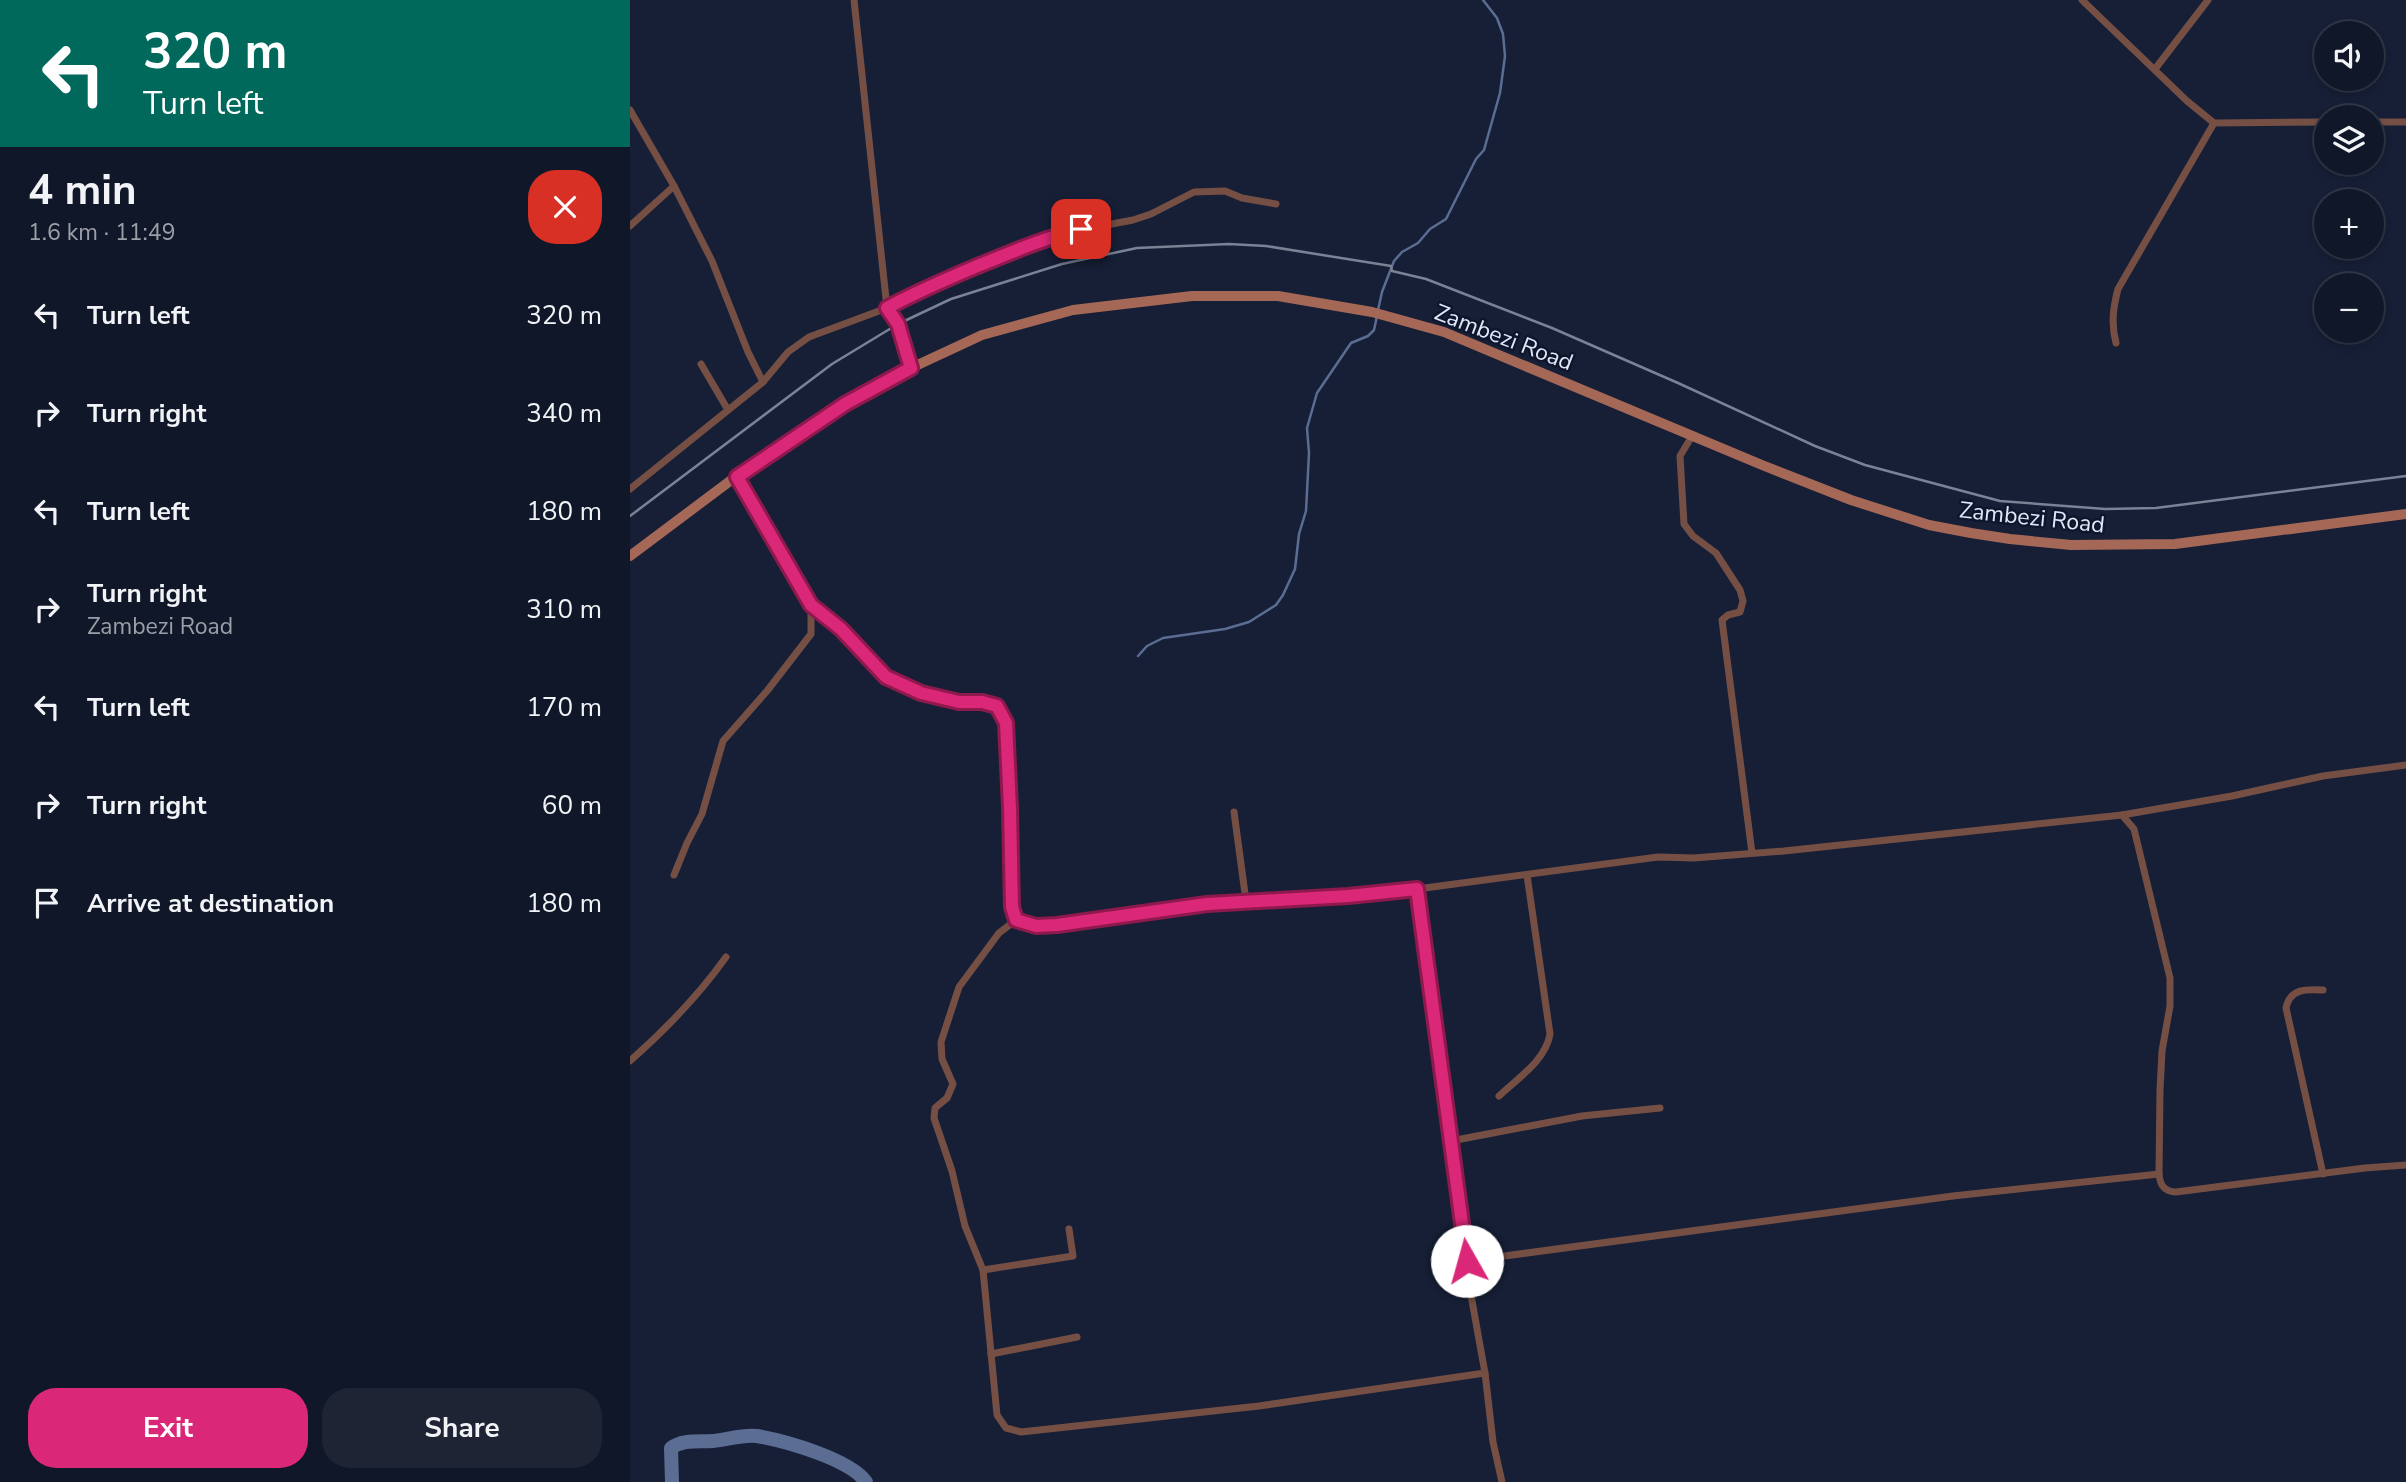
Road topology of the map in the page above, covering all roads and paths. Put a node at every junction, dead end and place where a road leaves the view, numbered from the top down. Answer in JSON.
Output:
{"nodes":[{"id":1,"x":854,"y":0,"type":"edge"},
{"id":2,"x":2082,"y":0,"type":"edge"},
{"id":3,"x":2208,"y":0,"type":"edge"},
{"id":4,"x":2155,"y":69,"type":"junction"},
{"id":5,"x":630,"y":110,"type":"edge"},
{"id":6,"x":2314,"y":122,"type":"edge"},
{"id":7,"x":2384,"y":122,"type":"edge"},
{"id":8,"x":2406,"y":122,"type":"edge"},
{"id":9,"x":2214,"y":123,"type":"junction"},
{"id":10,"x":674,"y":186,"type":"junction"},
{"id":11,"x":1276,"y":204,"type":"dead end"},
{"id":12,"x":630,"y":226,"type":"edge"},
{"id":13,"x":887,"y":308,"type":"junction"},
{"id":14,"x":2116,"y":343,"type":"dead end"},
{"id":15,"x":701,"y":364,"type":"dead end"},
{"id":16,"x":911,"y":368,"type":"junction"},
{"id":17,"x":763,"y":382,"type":"junction"},
{"id":18,"x":728,"y":410,"type":"junction"},
{"id":19,"x":1692,"y":436,"type":"junction"},
{"id":20,"x":737,"y":477,"type":"junction"},
{"id":21,"x":630,"y":489,"type":"edge"},
{"id":22,"x":2406,"y":514,"type":"edge"},
{"id":23,"x":630,"y":556,"type":"edge"},
{"id":24,"x":811,"y":605,"type":"junction"},
{"id":25,"x":2406,"y":765,"type":"edge"},
{"id":26,"x":1234,"y":812,"type":"dead end"},
{"id":27,"x":2122,"y":815,"type":"junction"},
{"id":28,"x":1752,"y":853,"type":"junction"},
{"id":29,"x":674,"y":875,"type":"dead end"},
{"id":30,"x":1527,"y":875,"type":"junction"},
{"id":31,"x":1417,"y":889,"type":"junction"},
{"id":32,"x":1246,"y":901,"type":"junction"},
{"id":33,"x":1016,"y":920,"type":"junction"},
{"id":34,"x":726,"y":957,"type":"dead end"},
{"id":35,"x":2323,"y":990,"type":"dead end"},
{"id":36,"x":630,"y":1060,"type":"edge"},
{"id":37,"x":1499,"y":1096,"type":"dead end"},
{"id":38,"x":1660,"y":1108,"type":"dead end"},
{"id":39,"x":1451,"y":1141,"type":"junction"},
{"id":40,"x":2406,"y":1165,"type":"edge"},
{"id":41,"x":2159,"y":1174,"type":"junction"},
{"id":42,"x":2323,"y":1174,"type":"junction"},
{"id":43,"x":1069,"y":1228,"type":"dead end"},
{"id":44,"x":1467,"y":1261,"type":"junction"},
{"id":45,"x":983,"y":1270,"type":"junction"},
{"id":46,"x":1077,"y":1338,"type":"dead end"},
{"id":47,"x":991,"y":1354,"type":"junction"},
{"id":48,"x":1485,"y":1373,"type":"junction"},
{"id":49,"x":1502,"y":1482,"type":"edge"}],
"edges":[{"from":1,"to":13,"type":"street"},
{"from":2,"to":4,"type":"street"},
{"from":3,"to":4,"type":"street"},
{"from":4,"to":9,"type":"street"},
{"from":5,"to":10,"type":"street"},
{"from":6,"to":9,"type":"street"},
{"from":7,"to":8,"type":"street"},
{"from":9,"to":14,"type":"street"},
{"from":10,"to":12,"type":"street"},
{"from":10,"to":17,"type":"street"},
{"from":11,"to":13,"type":"street"},
{"from":13,"to":16,"type":"street"},
{"from":13,"to":17,"type":"street"},
{"from":15,"to":18,"type":"street"},
{"from":16,"to":19,"type":"main road","name":"Zambezi Road"},
{"from":16,"to":20,"type":"main road","name":"Zambezi Road"},
{"from":17,"to":18,"type":"street"},
{"from":18,"to":21,"type":"street"},
{"from":19,"to":22,"type":"main road","name":"Zambezi Road"},
{"from":19,"to":28,"type":"street"},
{"from":20,"to":23,"type":"main road","name":"Zambezi Road"},
{"from":20,"to":24,"type":"street"},
{"from":24,"to":29,"type":"street"},
{"from":24,"to":33,"type":"street"},
{"from":25,"to":27,"type":"street"},
{"from":26,"to":32,"type":"street"},
{"from":27,"to":28,"type":"street"},
{"from":27,"to":41,"type":"street"},
{"from":28,"to":30,"type":"street"},
{"from":30,"to":31,"type":"street"},
{"from":30,"to":37,"type":"street"},
{"from":31,"to":32,"type":"street"},
{"from":31,"to":39,"type":"street"},
{"from":32,"to":33,"type":"street"},
{"from":33,"to":45,"type":"street"},
{"from":34,"to":36,"type":"street"},
{"from":35,"to":42,"type":"street"},
{"from":38,"to":39,"type":"street"},
{"from":39,"to":44,"type":"street"},
{"from":40,"to":42,"type":"street"},
{"from":41,"to":42,"type":"street"},
{"from":41,"to":44,"type":"street"},
{"from":43,"to":45,"type":"street"},
{"from":44,"to":48,"type":"street"},
{"from":45,"to":47,"type":"street"},
{"from":46,"to":47,"type":"street"},
{"from":47,"to":48,"type":"street"},
{"from":48,"to":49,"type":"street"}]}
